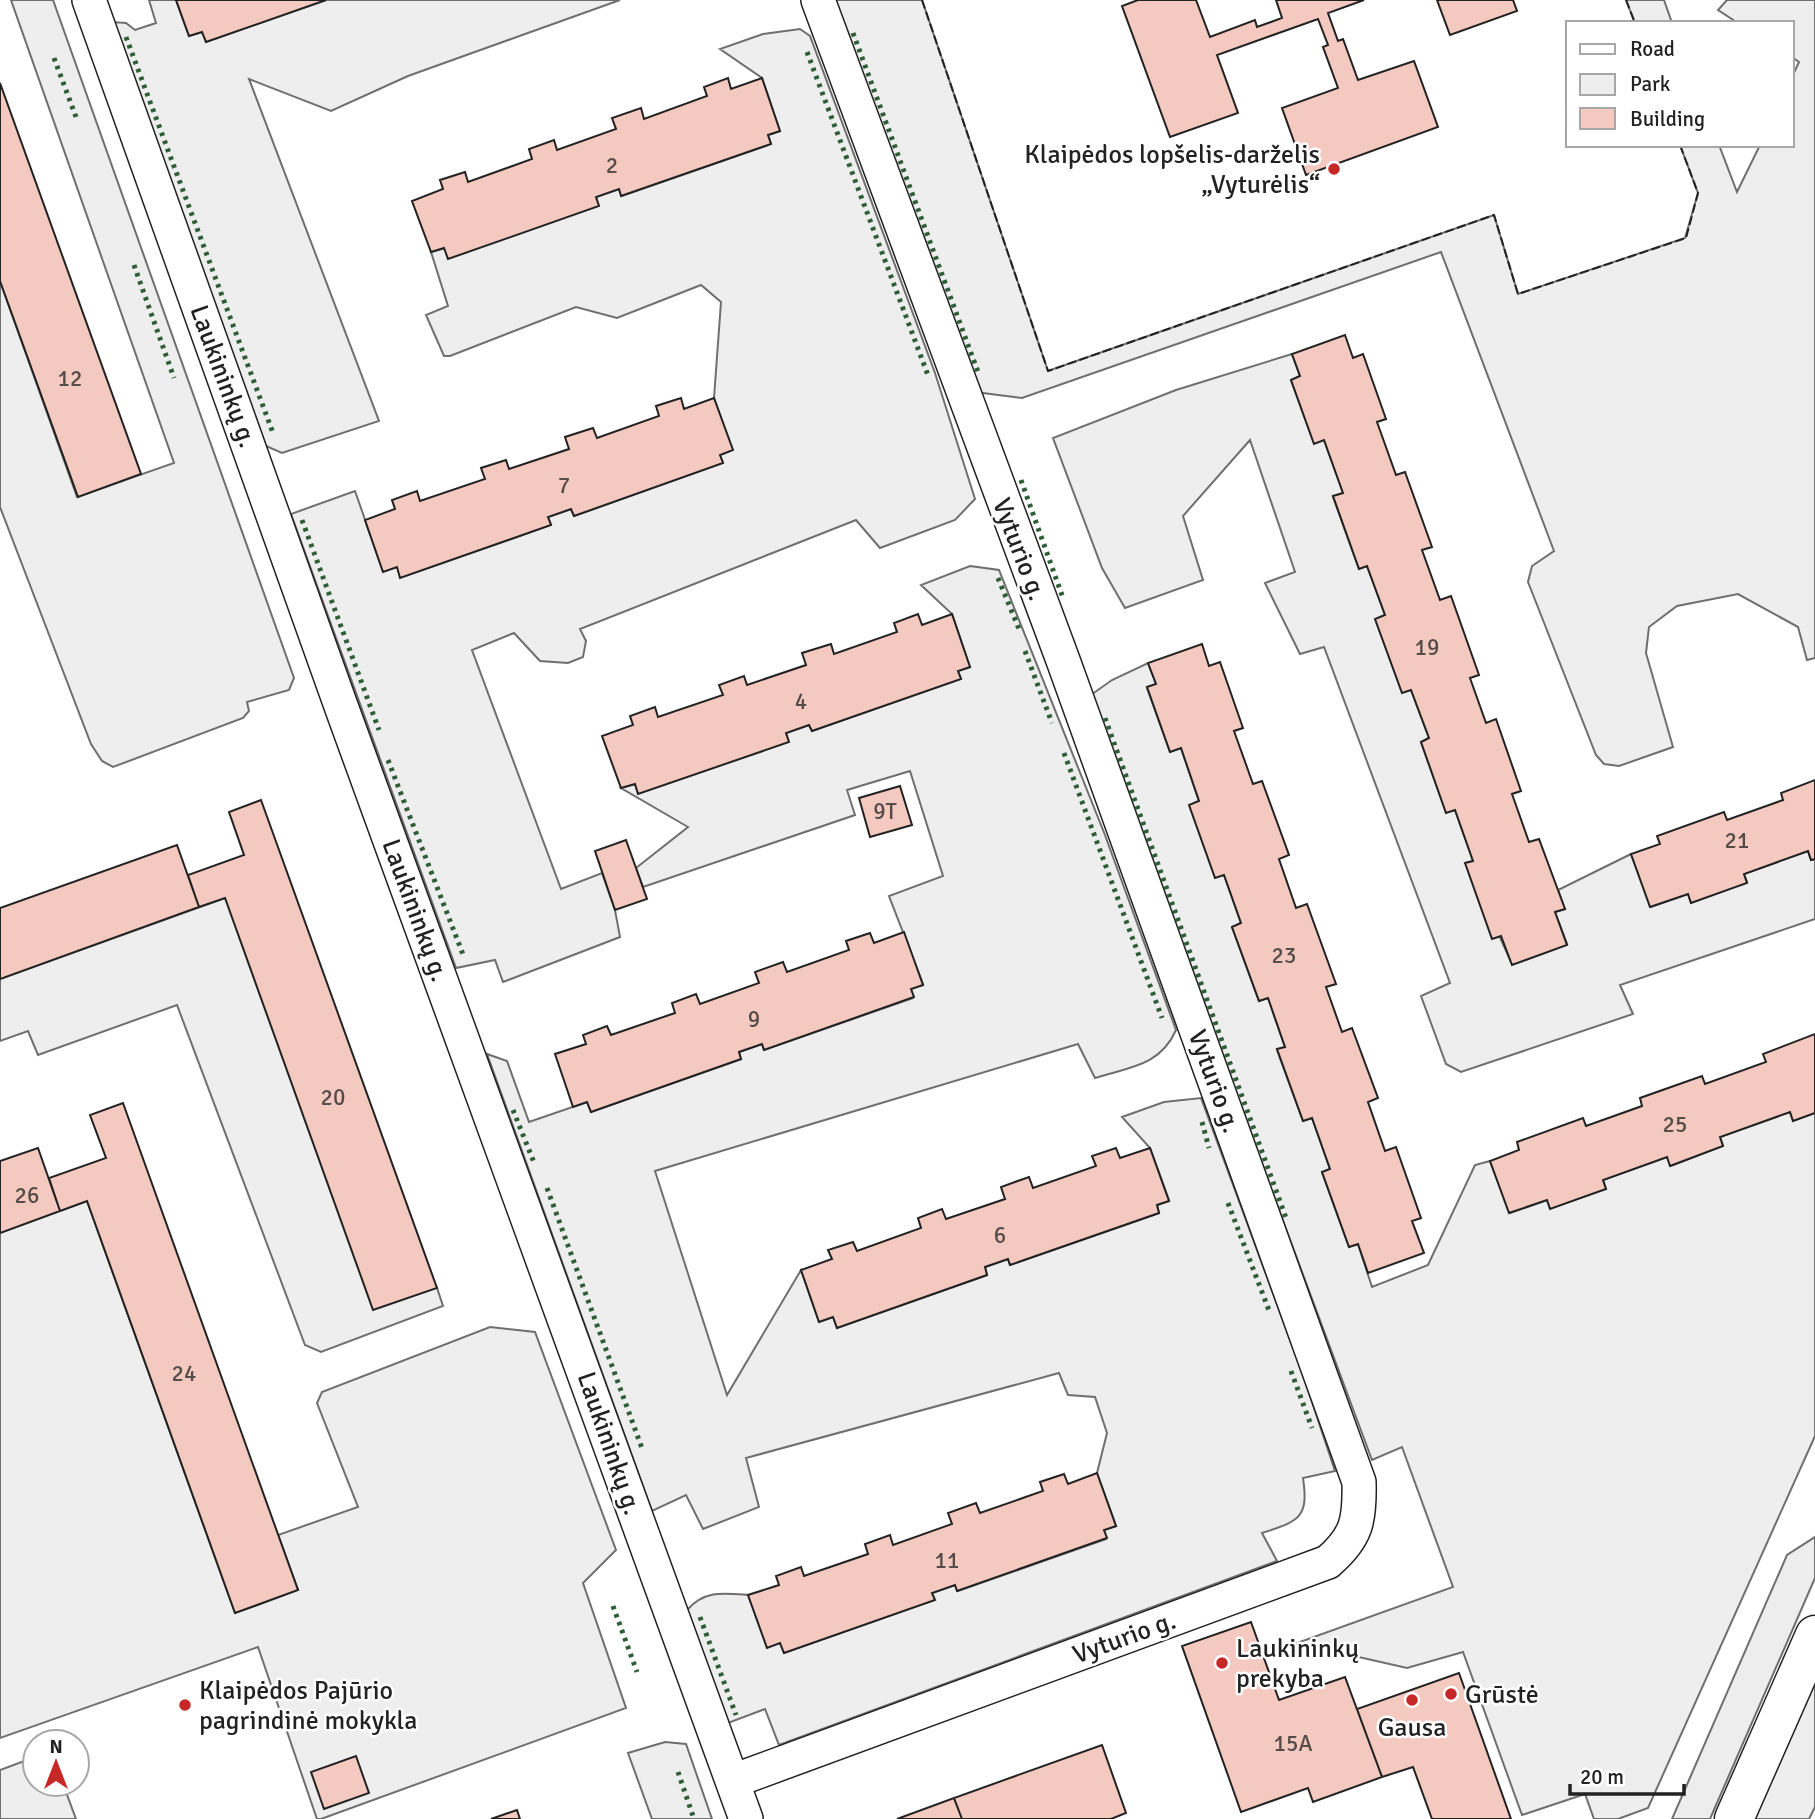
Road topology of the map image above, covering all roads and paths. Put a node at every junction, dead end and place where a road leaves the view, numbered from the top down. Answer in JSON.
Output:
{"nodes":[{"id":1,"x":89,"y":0,"type":"edge"},
{"id":2,"x":818,"y":0,"type":"edge"},
{"id":3,"x":1815,"y":1634,"type":"edge"},
{"id":4,"x":733,"y":1781,"type":"junction"},
{"id":5,"x":746,"y":1819,"type":"edge"},
{"id":6,"x":1734,"y":1819,"type":"edge"}],
"edges":[{"from":1,"to":4,"type":"street","name":"Laukininkų g."},
{"from":2,"to":4,"type":"street","name":"Vyturio g."},
{"from":3,"to":6,"type":"main road"},
{"from":4,"to":5,"type":"street","name":"Laukininkų g."}]}
